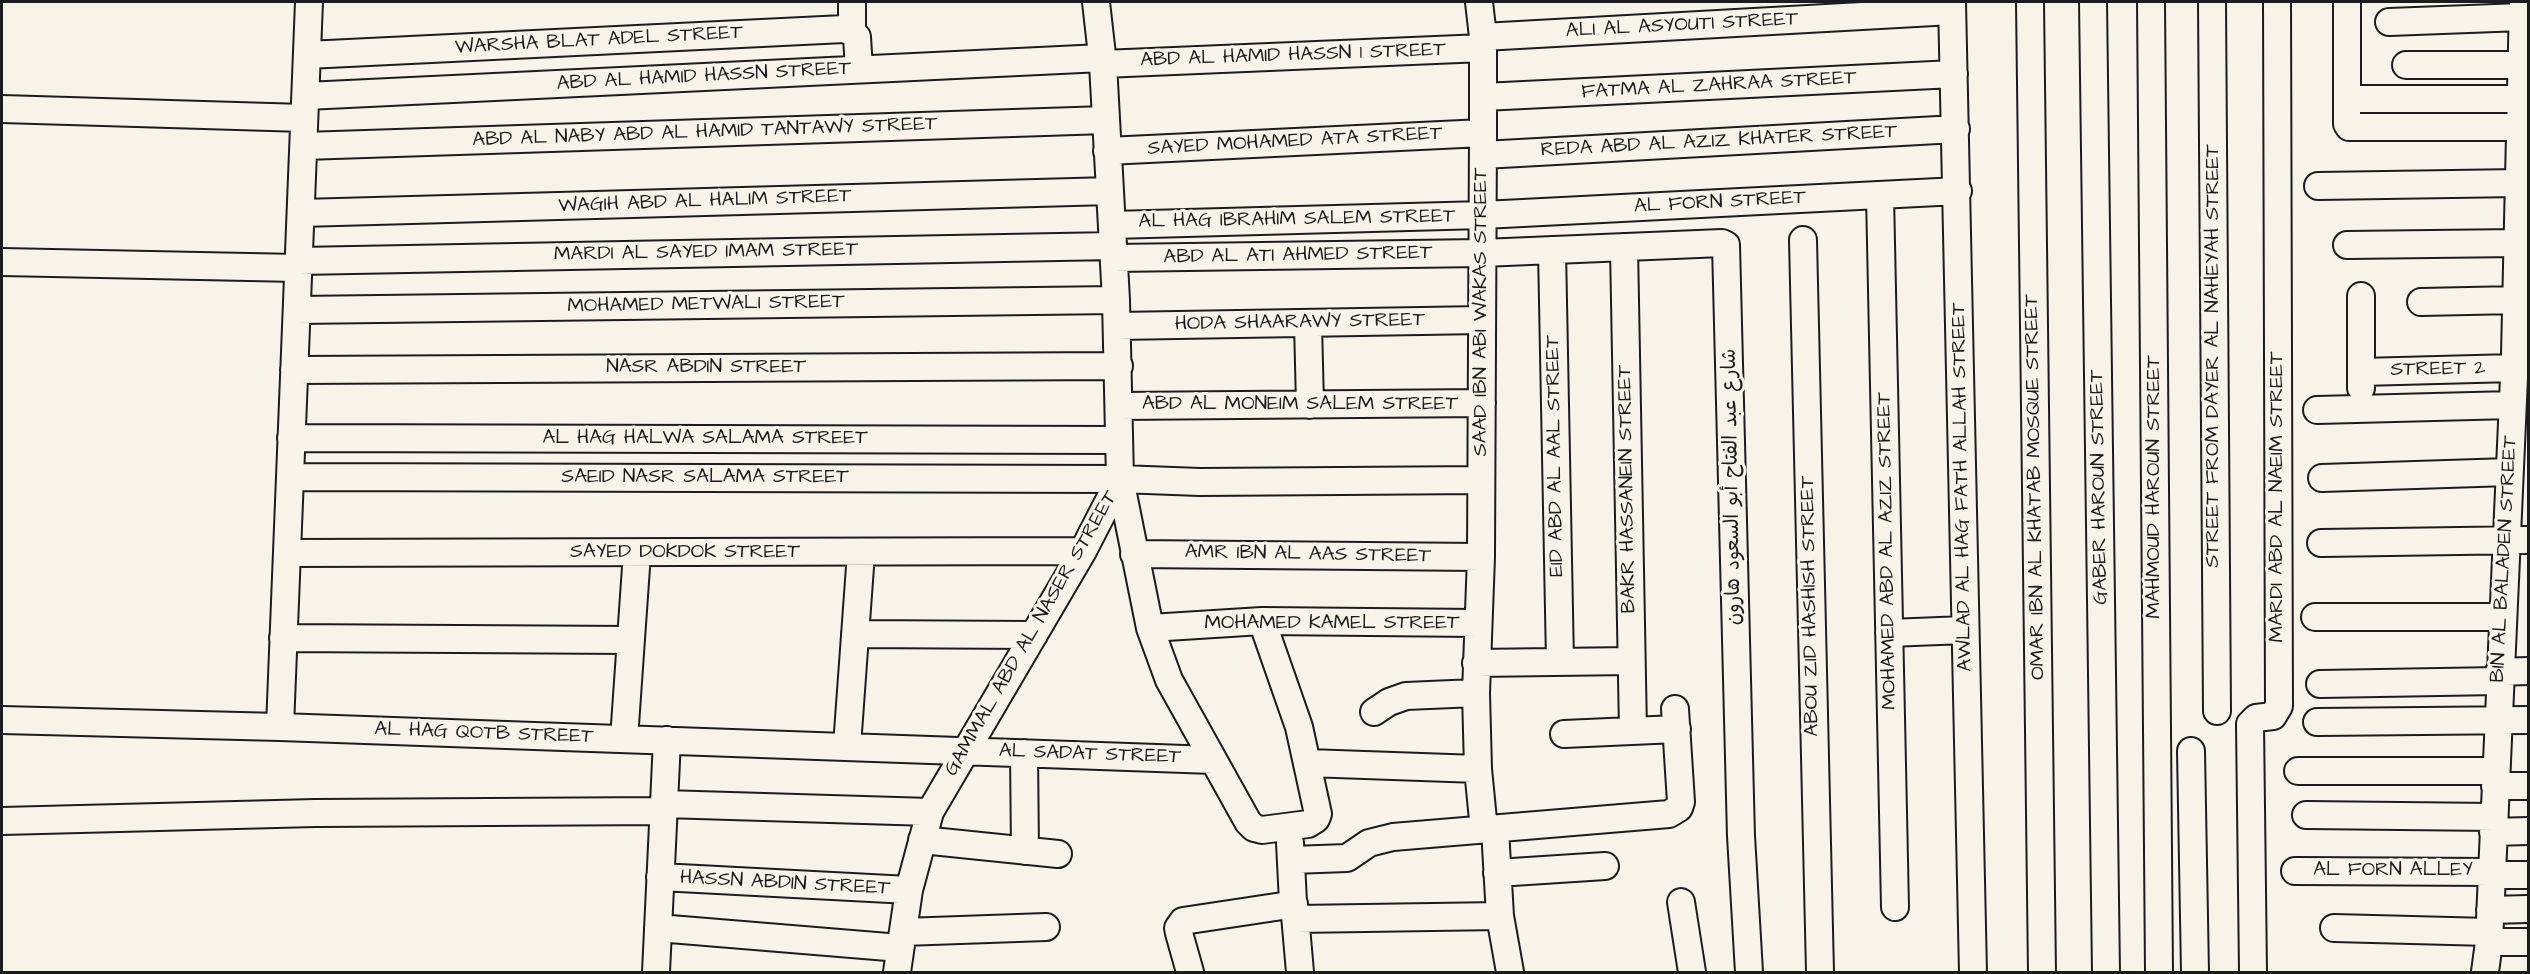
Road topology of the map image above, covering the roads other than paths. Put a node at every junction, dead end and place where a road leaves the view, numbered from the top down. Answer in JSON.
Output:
{"nodes":[{"id":1,"x":309,"y":2,"type":"edge"},
{"id":2,"x":852,"y":2,"type":"edge"},
{"id":3,"x":1096,"y":2,"type":"edge"},
{"id":4,"x":1479,"y":2,"type":"edge"},
{"id":5,"x":2030,"y":2,"type":"edge"},
{"id":6,"x":2093,"y":2,"type":"edge"},
{"id":7,"x":2151,"y":2,"type":"edge"},
{"id":8,"x":2212,"y":2,"type":"edge"},
{"id":9,"x":2277,"y":2,"type":"edge"},
{"id":10,"x":2347,"y":2,"type":"edge"},
{"id":11,"x":1952,"y":6,"type":"edge"},
{"id":12,"x":2522,"y":9,"type":"edge"},
{"id":13,"x":2389,"y":22,"type":"dead end"},
{"id":14,"x":852,"y":32,"type":"junction"},
{"id":15,"x":1483,"y":43,"type":"junction"},
{"id":16,"x":307,"y":55,"type":"junction"},
{"id":17,"x":1102,"y":61,"type":"junction"},
{"id":18,"x":2406,"y":65,"type":"dead end"},
{"id":19,"x":2521,"y":65,"type":"junction"},
{"id":20,"x":859,"y":69,"type":"junction"},
{"id":21,"x":1954,"y":74,"type":"junction"},
{"id":22,"x":2523,"y":95,"type":"edge"},
{"id":23,"x":1483,"y":97,"type":"junction"},
{"id":24,"x":2347,"y":99,"type":"junction"},
{"id":25,"x":305,"y":107,"type":"junction"},
{"id":26,"x":2,"y":109,"type":"edge"},
{"id":27,"x":1106,"y":120,"type":"junction"},
{"id":28,"x":2520,"y":127,"type":"junction"},
{"id":29,"x":1956,"y":129,"type":"junction"},
{"id":30,"x":1483,"y":144,"type":"junction"},
{"id":31,"x":304,"y":146,"type":"junction"},
{"id":32,"x":1107,"y":151,"type":"junction"},
{"id":33,"x":2522,"y":174,"type":"edge"},
{"id":34,"x":2318,"y":186,"type":"dead end"},
{"id":35,"x":1110,"y":191,"type":"junction"},
{"id":36,"x":1958,"y":191,"type":"junction"},
{"id":37,"x":1880,"y":195,"type":"junction"},
{"id":38,"x":301,"y":213,"type":"junction"},
{"id":39,"x":1483,"y":215,"type":"junction"},
{"id":40,"x":2521,"y":233,"type":"edge"},
{"id":41,"x":1803,"y":240,"type":"dead end"},
{"id":42,"x":1113,"y":243,"type":"junction"},
{"id":43,"x":2347,"y":245,"type":"dead end"},
{"id":44,"x":1624,"y":247,"type":"junction"},
{"id":45,"x":1552,"y":250,"type":"junction"},
{"id":46,"x":1482,"y":253,"type":"junction"},
{"id":47,"x":2,"y":262,"type":"edge"},
{"id":48,"x":299,"y":264,"type":"junction"},
{"id":49,"x":2520,"y":294,"type":"edge"},
{"id":50,"x":2361,"y":296,"type":"dead end"},
{"id":51,"x":1116,"y":300,"type":"junction"},
{"id":52,"x":2421,"y":302,"type":"dead end"},
{"id":53,"x":297,"y":310,"type":"junction"},
{"id":54,"x":1482,"y":320,"type":"junction"},
{"id":55,"x":1308,"y":323,"type":"junction"},
{"id":56,"x":1117,"y":326,"type":"junction"},
{"id":57,"x":2519,"y":359,"type":"edge"},
{"id":58,"x":1119,"y":366,"type":"junction"},
{"id":59,"x":294,"y":370,"type":"junction"},
{"id":60,"x":2361,"y":372,"type":"junction"},
{"id":61,"x":1482,"y":403,"type":"junction"},
{"id":62,"x":1310,"y":405,"type":"junction"},
{"id":63,"x":2512,"y":405,"type":"junction"},
{"id":64,"x":1119,"y":406,"type":"junction"},
{"id":65,"x":2362,"y":409,"type":"junction"},
{"id":66,"x":2317,"y":410,"type":"dead end"},
{"id":67,"x":2520,"y":431,"type":"edge"},
{"id":68,"x":291,"y":438,"type":"junction"},
{"id":69,"x":1119,"y":440,"type":"junction"},
{"id":70,"x":2516,"y":469,"type":"edge"},
{"id":71,"x":290,"y":477,"type":"junction"},
{"id":72,"x":2322,"y":478,"type":"dead end"},
{"id":73,"x":1120,"y":479,"type":"junction"},
{"id":74,"x":1482,"y":480,"type":"junction"},
{"id":75,"x":2517,"y":541,"type":"edge"},
{"id":76,"x":2321,"y":543,"type":"dead end"},
{"id":77,"x":1083,"y":552,"type":"junction"},
{"id":78,"x":287,"y":553,"type":"junction"},
{"id":79,"x":637,"y":553,"type":"junction"},
{"id":80,"x":861,"y":553,"type":"junction"},
{"id":81,"x":1134,"y":554,"type":"junction"},
{"id":82,"x":1481,"y":557,"type":"junction"},
{"id":83,"x":2315,"y":617,"type":"dead end"},
{"id":84,"x":2502,"y":617,"type":"junction"},
{"id":85,"x":1262,"y":621,"type":"junction"},
{"id":86,"x":1478,"y":623,"type":"junction"},
{"id":87,"x":1150,"y":628,"type":"junction"},
{"id":88,"x":1965,"y":630,"type":"junction"},
{"id":89,"x":1890,"y":633,"type":"junction"},
{"id":90,"x":855,"y":634,"type":"junction"},
{"id":91,"x":1034,"y":635,"type":"junction"},
{"id":92,"x":283,"y":638,"type":"junction"},
{"id":93,"x":631,"y":640,"type":"junction"},
{"id":94,"x":1631,"y":661,"type":"junction"},
{"id":95,"x":1560,"y":662,"type":"junction"},
{"id":96,"x":1476,"y":663,"type":"junction"},
{"id":97,"x":2529,"y":671,"type":"edge"},
{"id":98,"x":2499,"y":677,"type":"junction"},
{"id":99,"x":2320,"y":684,"type":"dead end"},
{"id":100,"x":1476,"y":693,"type":"junction"},
{"id":101,"x":2217,"y":711,"type":"dead end"},
{"id":102,"x":1374,"y":712,"type":"dead end"},
{"id":103,"x":2,"y":720,"type":"edge"},
{"id":104,"x":2529,"y":720,"type":"edge"},
{"id":105,"x":2317,"y":722,"type":"dead end"},
{"id":106,"x":2497,"y":722,"type":"junction"},
{"id":107,"x":279,"y":727,"type":"junction"},
{"id":108,"x":1633,"y":731,"type":"junction"},
{"id":109,"x":1564,"y":734,"type":"dead end"},
{"id":110,"x":624,"y":739,"type":"junction"},
{"id":111,"x":667,"y":740,"type":"junction"},
{"id":112,"x":847,"y":746,"type":"junction"},
{"id":113,"x":967,"y":750,"type":"junction"},
{"id":114,"x":2191,"y":751,"type":"dead end"},
{"id":115,"x":1024,"y":753,"type":"junction"},
{"id":116,"x":1213,"y":760,"type":"junction"},
{"id":117,"x":1308,"y":763,"type":"junction"},
{"id":118,"x":1478,"y":769,"type":"junction"},
{"id":119,"x":2298,"y":771,"type":"dead end"},
{"id":120,"x":2495,"y":779,"type":"junction"},
{"id":121,"x":2529,"y":786,"type":"edge"},
{"id":122,"x":664,"y":808,"type":"junction"},
{"id":123,"x":930,"y":812,"type":"junction"},
{"id":124,"x":2306,"y":815,"type":"dead end"},
{"id":125,"x":2,"y":821,"type":"edge"},
{"id":126,"x":2493,"y":824,"type":"junction"},
{"id":127,"x":1289,"y":828,"type":"junction"},
{"id":128,"x":1490,"y":830,"type":"junction"},
{"id":129,"x":2529,"y":831,"type":"edge"},
{"id":130,"x":922,"y":840,"type":"junction"},
{"id":131,"x":1025,"y":851,"type":"junction"},
{"id":132,"x":1058,"y":854,"type":"dead end"},
{"id":133,"x":1292,"y":860,"type":"junction"},
{"id":134,"x":1605,"y":866,"type":"dead end"},
{"id":135,"x":2295,"y":871,"type":"dead end"},
{"id":136,"x":1497,"y":873,"type":"junction"},
{"id":137,"x":2492,"y":873,"type":"junction"},
{"id":138,"x":2529,"y":875,"type":"edge"},
{"id":139,"x":660,"y":877,"type":"junction"},
{"id":140,"x":909,"y":890,"type":"junction"},
{"id":141,"x":1681,"y":902,"type":"dead end"},
{"id":142,"x":1895,"y":907,"type":"dead end"},
{"id":143,"x":2529,"y":909,"type":"edge"},
{"id":144,"x":1295,"y":911,"type":"junction"},
{"id":145,"x":1500,"y":915,"type":"junction"},
{"id":146,"x":1046,"y":927,"type":"dead end"},
{"id":147,"x":658,"y":928,"type":"junction"},
{"id":148,"x":2334,"y":928,"type":"dead end"},
{"id":149,"x":2490,"y":928,"type":"junction"},
{"id":150,"x":2529,"y":942,"type":"edge"},
{"id":151,"x":900,"y":951,"type":"edge"},
{"id":152,"x":1745,"y":971,"type":"edge"},
{"id":153,"x":656,"y":972,"type":"edge"},
{"id":154,"x":1190,"y":972,"type":"edge"},
{"id":155,"x":1300,"y":972,"type":"edge"},
{"id":156,"x":1510,"y":972,"type":"edge"},
{"id":157,"x":1692,"y":972,"type":"edge"},
{"id":158,"x":1820,"y":972,"type":"edge"},
{"id":159,"x":1973,"y":972,"type":"edge"},
{"id":160,"x":2042,"y":972,"type":"edge"},
{"id":161,"x":2106,"y":972,"type":"edge"},
{"id":162,"x":2159,"y":972,"type":"edge"},
{"id":163,"x":2195,"y":972,"type":"edge"},
{"id":164,"x":2253,"y":972,"type":"edge"},
{"id":165,"x":2485,"y":972,"type":"edge"}],
"edges":[{"from":1,"to":16,"type":"street"},
{"from":2,"to":14,"type":"street"},
{"from":3,"to":17,"type":"street","name":"GAMMAL ABD AL NASER STREET"},
{"from":4,"to":15,"type":"street","name":"SAAD IBN ABI WAKAS STREET"},
{"from":5,"to":160,"type":"street","name":"OMAR IBN AL KHATAB MOSQUE STREET"},
{"from":6,"to":161,"type":"street","name":"GABER HAROUN STREET"},
{"from":7,"to":162,"type":"street","name":"MAHMOUD HAROUN STREET"},
{"from":8,"to":101,"type":"street","name":"STREET FROM DAYER AL NAHEYAH STREET"},
{"from":9,"to":164,"type":"street","name":"MARDI ABD AL NAEIM STREET"},
{"from":10,"to":24,"type":"street"},
{"from":11,"to":15,"type":"street","name":"ALI AL ASYOUTI STREET"},
{"from":11,"to":21,"type":"street","name":"AWLAD AL HAG FATH ALLAH STREET"},
{"from":12,"to":13,"type":"street"},
{"from":12,"to":19,"type":"street","name":"BIN AL BALADEN STREET"},
{"from":14,"to":16,"type":"street","name":"WARSHA BLAT ADEL STREET"},
{"from":14,"to":20,"type":"street"},
{"from":15,"to":17,"type":"street","name":"ABD AL HAMID HASSN 1 STREET"},
{"from":15,"to":23,"type":"street","name":"SAAD IBN ABI WAKAS STREET"},
{"from":16,"to":25,"type":"street"},
{"from":17,"to":20,"type":"street","name":"ABD AL HAMID HASSN STREET"},
{"from":17,"to":27,"type":"street","name":"GAMMAL ABD AL NASER STREET"},
{"from":18,"to":19,"type":"street"},
{"from":19,"to":22,"type":"street","name":"BIN AL BALADEN STREET"},
{"from":20,"to":25,"type":"street","name":"ABD AL HAMID HASSN STREET"},
{"from":21,"to":23,"type":"street","name":"FATMA AL ZAHRAA STREET"},
{"from":21,"to":29,"type":"street","name":"AWLAD AL HAG FATH ALLAH STREET"},
{"from":22,"to":24,"type":"street"},
{"from":22,"to":28,"type":"street","name":"BIN AL BALADEN STREET"},
{"from":23,"to":30,"type":"street","name":"SAAD IBN ABI WAKAS STREET"},
{"from":24,"to":28,"type":"street"},
{"from":25,"to":26,"type":"street","name":"ABD AL HAMID HASSN STREET"},
{"from":25,"to":31,"type":"street"},
{"from":27,"to":31,"type":"street","name":"ABD AL NABY ABD AL HAMID TANTAWY STREET"},
{"from":27,"to":32,"type":"street","name":"GAMMAL ABD AL NASER STREET"},
{"from":28,"to":33,"type":"street","name":"BIN AL BALADEN STREET"},
{"from":29,"to":30,"type":"street","name":"REDA ABD AL AZIZ KHATER STREET"},
{"from":29,"to":36,"type":"street","name":"AWLAD AL HAG FATH ALLAH STREET"},
{"from":30,"to":32,"type":"street","name":"SAYED MOHAMED ATA STREET"},
{"from":30,"to":39,"type":"street","name":"SAAD IBN ABI WAKAS STREET"},
{"from":31,"to":38,"type":"street"},
{"from":32,"to":35,"type":"street","name":"GAMMAL ABD AL NASER STREET"},
{"from":33,"to":34,"type":"street"},
{"from":33,"to":40,"type":"street","name":"BIN AL BALADEN STREET"},
{"from":35,"to":38,"type":"street","name":"WAGIH ABD AL HALIM STREET"},
{"from":35,"to":42,"type":"street","name":"GAMMAL ABD AL NASER STREET"},
{"from":36,"to":37,"type":"street","name":"AL FORN STREET"},
{"from":36,"to":88,"type":"street","name":"AWLAD AL HAG FATH ALLAH STREET"},
{"from":37,"to":39,"type":"street","name":"AL FORN STREET"},
{"from":37,"to":89,"type":"street","name":"MOHAMED ABD AL AZIZ STREET"},
{"from":38,"to":48,"type":"street"},
{"from":39,"to":42,"type":"street","name":"AL HAG IBRAHIM SALEM STREET"},
{"from":39,"to":46,"type":"street","name":"SAAD IBN ABI WAKAS STREET"},
{"from":40,"to":43,"type":"street"},
{"from":40,"to":49,"type":"street","name":"BIN AL BALADEN STREET"},
{"from":41,"to":158,"type":"street","name":"ABOU ZID HASHISH STREET"},
{"from":42,"to":46,"type":"street","name":"ABD AL ATI AHMED STREET"},
{"from":42,"to":48,"type":"street","name":"MARDI AL SAYED IMAM STREET"},
{"from":42,"to":51,"type":"street","name":"GAMMAL ABD AL NASER STREET"},
{"from":44,"to":45,"type":"street","name":"شارع عبد الفتاح أبو السعود هارون"},
{"from":44,"to":94,"type":"street","name":"BAKR HASSANEIN STREET"},
{"from":44,"to":152,"type":"street","name":"شارع عبد الفتاح أبو السعود هارون"},
{"from":45,"to":46,"type":"street","name":"شارع عبد الفتاح أبو السعود هارون"},
{"from":45,"to":95,"type":"street","name":"EID ABD AL AAL STREET"},
{"from":46,"to":54,"type":"street","name":"SAAD IBN ABI WAKAS STREET"},
{"from":47,"to":48,"type":"street","name":"MARDI AL SAYED IMAM STREET"},
{"from":48,"to":53,"type":"street"},
{"from":49,"to":52,"type":"street"},
{"from":49,"to":57,"type":"street","name":"BIN AL BALADEN STREET"},
{"from":50,"to":60,"type":"street"},
{"from":51,"to":53,"type":"street","name":"MOHAMED METWALI STREET"},
{"from":51,"to":56,"type":"street","name":"GAMMAL ABD AL NASER STREET"},
{"from":53,"to":59,"type":"street"},
{"from":54,"to":55,"type":"street","name":"HODA SHAARAWY STREET"},
{"from":54,"to":61,"type":"street","name":"SAAD IBN ABI WAKAS STREET"},
{"from":55,"to":56,"type":"street","name":"HODA SHAARAWY STREET"},
{"from":55,"to":62,"type":"street"},
{"from":56,"to":58,"type":"street","name":"GAMMAL ABD AL NASER STREET"},
{"from":57,"to":60,"type":"street","name":"STREET 2"},
{"from":57,"to":63,"type":"street","name":"BIN AL BALADEN STREET"},
{"from":58,"to":59,"type":"street","name":"NASR ABDIN STREET"},
{"from":58,"to":64,"type":"street","name":"GAMMAL ABD AL NASER STREET"},
{"from":59,"to":68,"type":"street"},
{"from":60,"to":65,"type":"street"},
{"from":61,"to":62,"type":"street","name":"ABD AL MONEIM SALEM STREET"},
{"from":61,"to":74,"type":"street","name":"SAAD IBN ABI WAKAS STREET"},
{"from":62,"to":64,"type":"street","name":"ABD AL MONEIM SALEM STREET"},
{"from":63,"to":65,"type":"street"},
{"from":63,"to":67,"type":"street","name":"BIN AL BALADEN STREET"},
{"from":64,"to":69,"type":"street","name":"GAMMAL ABD AL NASER STREET"},
{"from":65,"to":66,"type":"street"},
{"from":67,"to":70,"type":"street","name":"BIN AL BALADEN STREET"},
{"from":68,"to":69,"type":"street","name":"AL HAG HALWA SALAMA STREET"},
{"from":68,"to":71,"type":"street"},
{"from":69,"to":73,"type":"street","name":"GAMMAL ABD AL NASER STREET"},
{"from":70,"to":72,"type":"street"},
{"from":70,"to":75,"type":"street","name":"BIN AL BALADEN STREET"},
{"from":71,"to":73,"type":"street","name":"SAEID NASR SALAMA STREET"},
{"from":71,"to":78,"type":"street"},
{"from":73,"to":74,"type":"street","name":"SAEID NASR SALAMA STREET"},
{"from":73,"to":77,"type":"street","name":"GAMMAL ABD AL NASER STREET"},
{"from":73,"to":81,"type":"street"},
{"from":74,"to":82,"type":"street","name":"SAAD IBN ABI WAKAS STREET"},
{"from":75,"to":76,"type":"street"},
{"from":75,"to":84,"type":"street","name":"BIN AL BALADEN STREET"},
{"from":77,"to":80,"type":"street","name":"SAYED DOKDOK STREET"},
{"from":77,"to":91,"type":"street","name":"GAMMAL ABD AL NASER STREET"},
{"from":78,"to":79,"type":"street","name":"SAYED DOKDOK STREET"},
{"from":78,"to":92,"type":"street"},
{"from":79,"to":80,"type":"street","name":"SAYED DOKDOK STREET"},
{"from":79,"to":93,"type":"street"},
{"from":80,"to":90,"type":"street"},
{"from":81,"to":82,"type":"street","name":"AMR IBN AL AAS STREET"},
{"from":81,"to":87,"type":"street"},
{"from":82,"to":86,"type":"street","name":"SAAD IBN ABI WAKAS STREET"},
{"from":83,"to":84,"type":"street"},
{"from":84,"to":98,"type":"street","name":"BIN AL BALADEN STREET"},
{"from":85,"to":86,"type":"street","name":"MOHAMED KAMEL STREET"},
{"from":85,"to":87,"type":"street","name":"MOHAMED KAMEL STREET"},
{"from":85,"to":117,"type":"street"},
{"from":86,"to":96,"type":"street","name":"SAAD IBN ABI WAKAS STREET"},
{"from":87,"to":116,"type":"street"},
{"from":88,"to":89,"type":"street"},
{"from":88,"to":159,"type":"street","name":"AWLAD AL HAG FATH ALLAH STREET"},
{"from":89,"to":142,"type":"street","name":"MOHAMED ABD AL AZIZ STREET"},
{"from":90,"to":91,"type":"street"},
{"from":90,"to":112,"type":"street"},
{"from":91,"to":113,"type":"street","name":"GAMMAL ABD AL NASER STREET"},
{"from":92,"to":93,"type":"street"},
{"from":92,"to":107,"type":"street"},
{"from":93,"to":110,"type":"street"},
{"from":94,"to":95,"type":"street"},
{"from":94,"to":108,"type":"street","name":"BAKR HASSANEIN STREET"},
{"from":95,"to":96,"type":"street"},
{"from":96,"to":100,"type":"street","name":"SAAD IBN ABI WAKAS STREET"},
{"from":97,"to":98,"type":"street"},
{"from":98,"to":99,"type":"street"},
{"from":98,"to":106,"type":"street","name":"BIN AL BALADEN STREET"},
{"from":100,"to":102,"type":"street"},
{"from":100,"to":118,"type":"street","name":"SAAD IBN ABI WAKAS STREET"},
{"from":103,"to":107,"type":"street","name":"AL HAG QOTB STREET"},
{"from":104,"to":106,"type":"street"},
{"from":105,"to":106,"type":"street"},
{"from":106,"to":120,"type":"street","name":"BIN AL BALADEN STREET"},
{"from":107,"to":110,"type":"street","name":"AL HAG QOTB STREET"},
{"from":108,"to":109,"type":"street"},
{"from":108,"to":128,"type":"street"},
{"from":110,"to":111,"type":"street","name":"AL HAG QOTB STREET"},
{"from":111,"to":112,"type":"street","name":"AL HAG QOTB STREET"},
{"from":111,"to":122,"type":"street"},
{"from":112,"to":113,"type":"street","name":"AL HAG QOTB STREET"},
{"from":113,"to":115,"type":"street","name":"AL SADAT STREET"},
{"from":113,"to":123,"type":"street","name":"GAMMAL ABD AL NASER STREET"},
{"from":114,"to":163,"type":"street"},
{"from":115,"to":116,"type":"street","name":"AL SADAT STREET"},
{"from":115,"to":131,"type":"street"},
{"from":116,"to":127,"type":"street"},
{"from":117,"to":118,"type":"street"},
{"from":117,"to":127,"type":"street"},
{"from":118,"to":128,"type":"street","name":"SAAD IBN ABI WAKAS STREET"},
{"from":119,"to":120,"type":"street"},
{"from":120,"to":121,"type":"street"},
{"from":120,"to":126,"type":"street","name":"BIN AL BALADEN STREET"},
{"from":122,"to":123,"type":"street"},
{"from":122,"to":125,"type":"street"},
{"from":122,"to":139,"type":"street"},
{"from":123,"to":130,"type":"street","name":"GAMMAL ABD AL NASER STREET"},
{"from":124,"to":126,"type":"street"},
{"from":126,"to":129,"type":"street"},
{"from":126,"to":137,"type":"street","name":"BIN AL BALADEN STREET"},
{"from":127,"to":133,"type":"street"},
{"from":128,"to":133,"type":"street"},
{"from":128,"to":136,"type":"street","name":"SAAD IBN ABI WAKAS STREET"},
{"from":130,"to":131,"type":"street"},
{"from":130,"to":140,"type":"street","name":"GAMMAL ABD AL NASER STREET"},
{"from":131,"to":132,"type":"street"},
{"from":133,"to":144,"type":"street"},
{"from":134,"to":136,"type":"street"},
{"from":135,"to":137,"type":"street","name":"AL FORN ALLEY"},
{"from":136,"to":145,"type":"street","name":"SAAD IBN ABI WAKAS STREET"},
{"from":137,"to":138,"type":"street","name":"AL FORN ALLEY"},
{"from":137,"to":149,"type":"street","name":"BIN AL BALADEN STREET"},
{"from":139,"to":140,"type":"street","name":"HASSN ABDIN STREET"},
{"from":139,"to":147,"type":"street"},
{"from":140,"to":151,"type":"street","name":"GAMMAL ABD AL NASER STREET"},
{"from":141,"to":157,"type":"street"},
{"from":143,"to":149,"type":"street"},
{"from":144,"to":145,"type":"street"},
{"from":144,"to":154,"type":"street"},
{"from":144,"to":155,"type":"street"},
{"from":145,"to":156,"type":"street","name":"SAAD IBN ABI WAKAS STREET"},
{"from":146,"to":151,"type":"street"},
{"from":147,"to":151,"type":"street"},
{"from":147,"to":153,"type":"street"},
{"from":148,"to":149,"type":"street"},
{"from":149,"to":150,"type":"street"},
{"from":149,"to":165,"type":"street","name":"BIN AL BALADEN STREET"}]}
